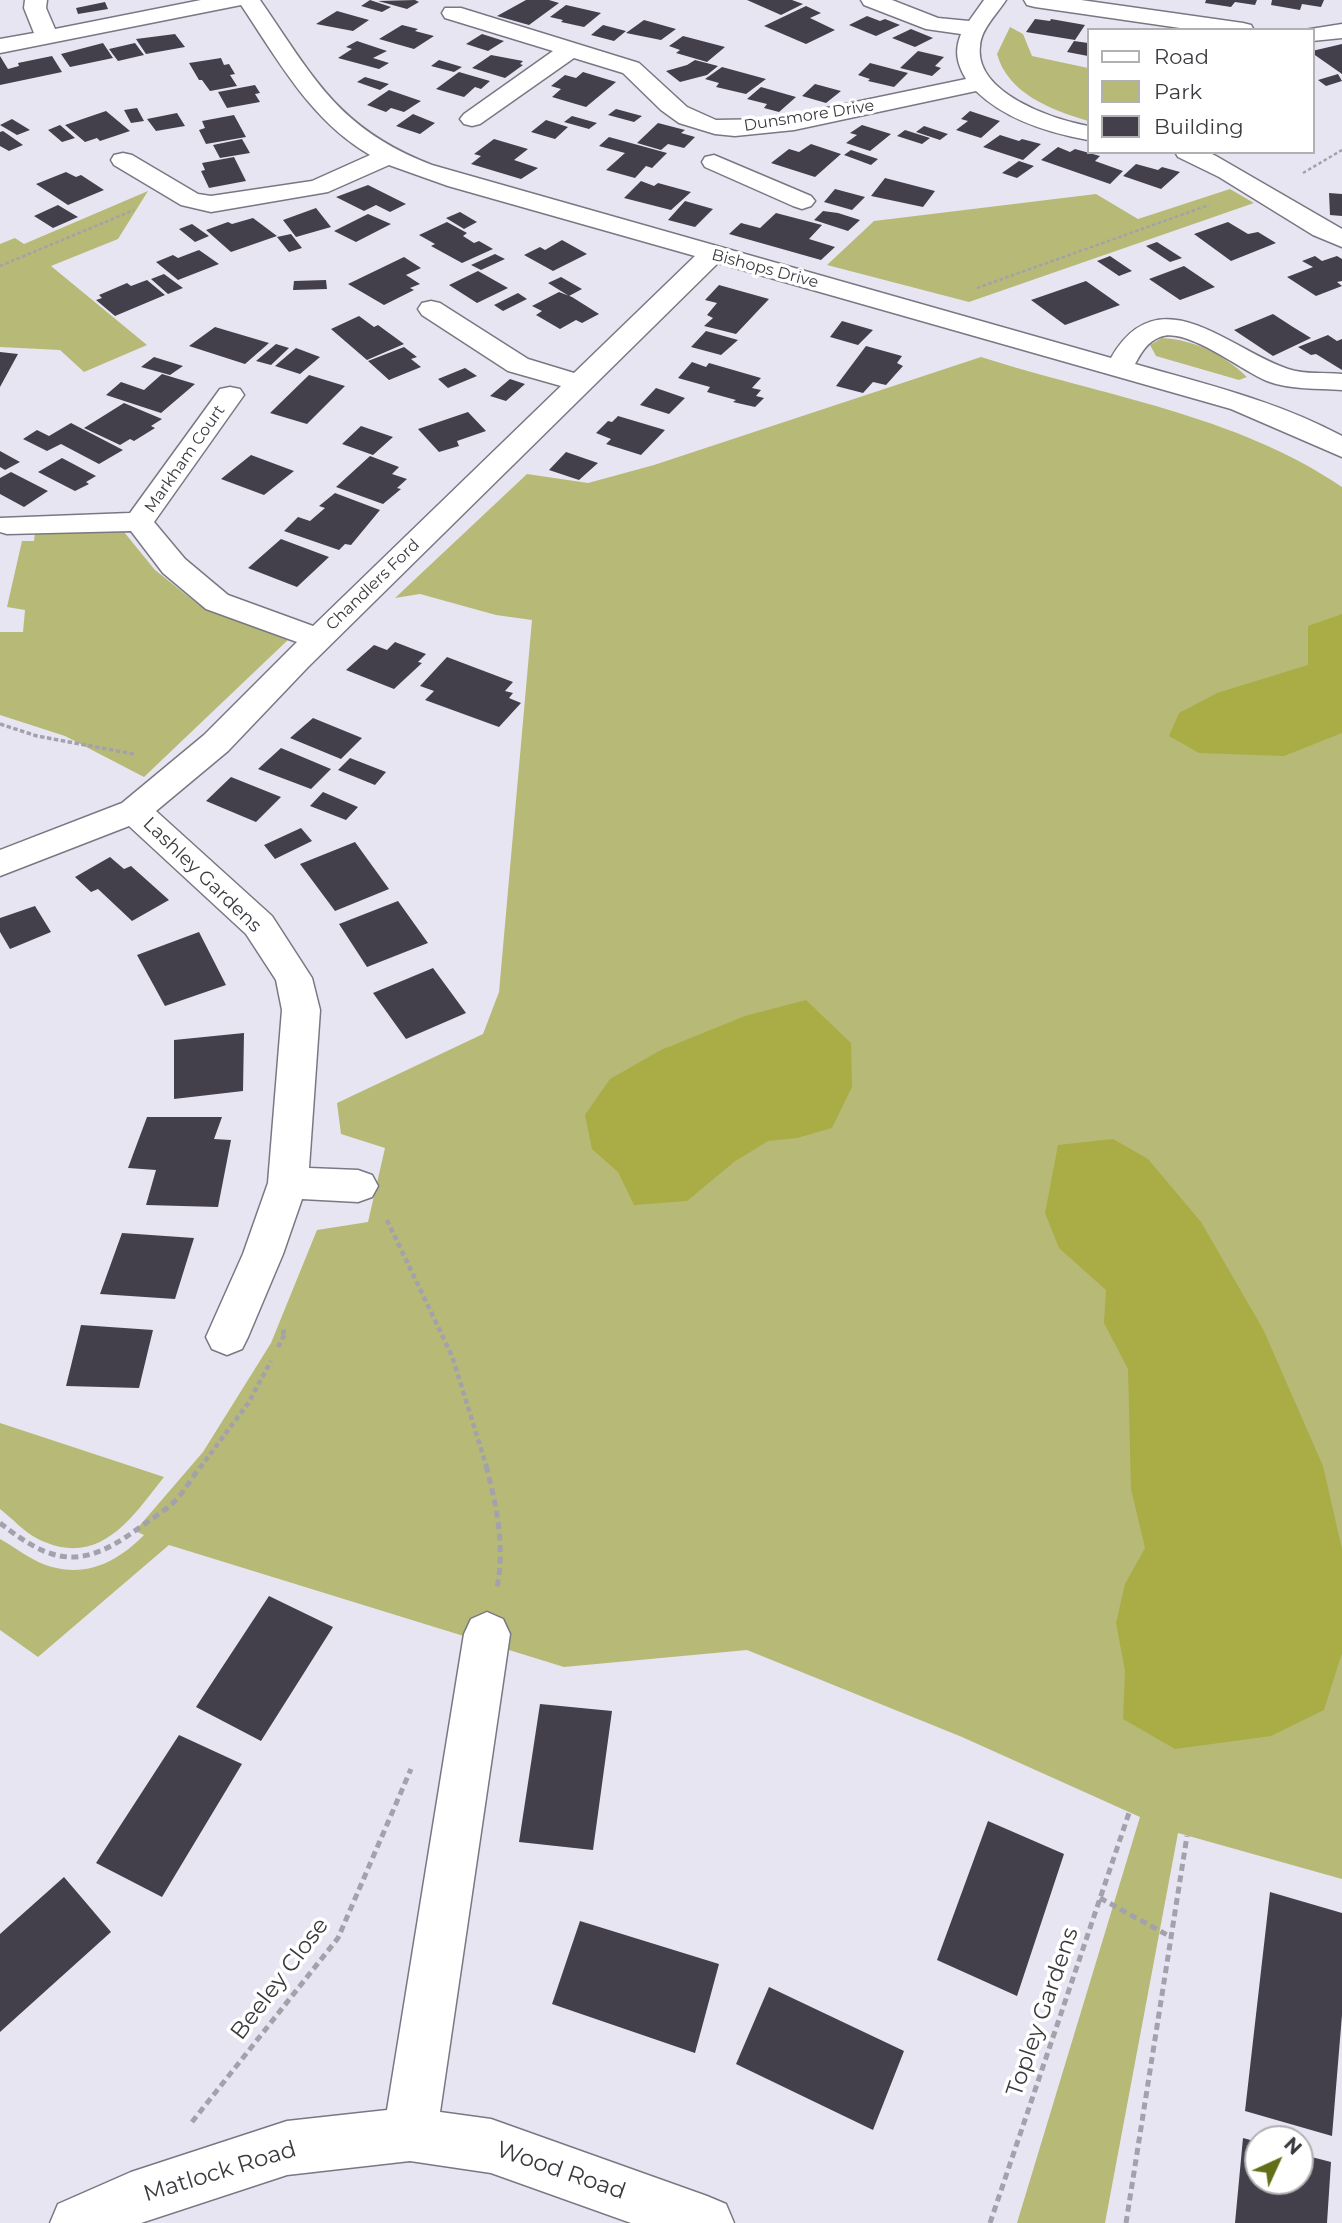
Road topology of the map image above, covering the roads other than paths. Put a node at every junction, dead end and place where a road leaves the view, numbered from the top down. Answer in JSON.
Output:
{"nodes":[{"id":1,"x":36,"y":0,"type":"edge"},
{"id":2,"x":235,"y":0,"type":"edge"},
{"id":3,"x":249,"y":0,"type":"edge"},
{"id":4,"x":872,"y":0,"type":"edge"},
{"id":5,"x":995,"y":0,"type":"edge"},
{"id":6,"x":1035,"y":0,"type":"edge"},
{"id":7,"x":1169,"y":10,"type":"edge"},
{"id":8,"x":453,"y":13,"type":"dead end"},
{"id":9,"x":1236,"y":28,"type":"edge"},
{"id":10,"x":976,"y":29,"type":"junction"},
{"id":11,"x":1342,"y":31,"type":"edge"},
{"id":12,"x":1314,"y":34,"type":"edge"},
{"id":13,"x":47,"y":38,"type":"junction"},
{"id":14,"x":0,"y":46,"type":"edge"},
{"id":15,"x":573,"y":48,"type":"junction"},
{"id":16,"x":982,"y":83,"type":"junction"},
{"id":17,"x":472,"y":119,"type":"dead end"},
{"id":18,"x":740,"y":128,"type":"junction"},
{"id":19,"x":1086,"y":133,"type":"edge"},
{"id":20,"x":1192,"y":154,"type":"edge"},
{"id":21,"x":388,"y":156,"type":"junction"},
{"id":22,"x":123,"y":160,"type":"dead end"},
{"id":23,"x":802,"y":201,"type":"dead end"},
{"id":24,"x":1342,"y":239,"type":"edge"},
{"id":25,"x":712,"y":254,"type":"junction"},
{"id":26,"x":431,"y":309,"type":"dead end"},
{"id":27,"x":1119,"y":368,"type":"junction"},
{"id":28,"x":1342,"y":382,"type":"edge"},
{"id":29,"x":579,"y":383,"type":"junction"},
{"id":30,"x":230,"y":395,"type":"dead end"},
{"id":31,"x":1342,"y":448,"type":"edge"},
{"id":32,"x":139,"y":523,"type":"junction"},
{"id":33,"x":7,"y":524,"type":"dead end"},
{"id":34,"x":318,"y":639,"type":"junction"},
{"id":35,"x":134,"y":810,"type":"junction"},
{"id":36,"x":0,"y":864,"type":"edge"},
{"id":37,"x":288,"y":1183,"type":"junction"},
{"id":38,"x":358,"y":1186,"type":"road end"},
{"id":39,"x":227,"y":1337,"type":"road end"},
{"id":40,"x":487,"y":1634,"type":"road end"},
{"id":41,"x":410,"y":2134,"type":"junction"},
{"id":42,"x":77,"y":2223,"type":"edge"},
{"id":43,"x":707,"y":2223,"type":"edge"}],
"edges":[{"from":1,"to":13,"type":"street"},
{"from":2,"to":13,"type":"street"},
{"from":3,"to":21,"type":"street","name":"Bishops Drive"},
{"from":4,"to":10,"type":"street"},
{"from":5,"to":10,"type":"street"},
{"from":6,"to":7,"type":"street"},
{"from":7,"to":9,"type":"street"},
{"from":8,"to":15,"type":"street","name":"Dunsmore Drive"},
{"from":10,"to":16,"type":"street"},
{"from":11,"to":12,"type":"street"},
{"from":13,"to":14,"type":"street"},
{"from":15,"to":17,"type":"street"},
{"from":15,"to":18,"type":"street","name":"Dunsmore Drive"},
{"from":16,"to":18,"type":"street","name":"Dunsmore Drive"},
{"from":16,"to":19,"type":"street"},
{"from":18,"to":23,"type":"street"},
{"from":20,"to":24,"type":"street"},
{"from":21,"to":22,"type":"street"},
{"from":21,"to":25,"type":"street","name":"Bishops Drive"},
{"from":25,"to":27,"type":"street","name":"Bishops Drive"},
{"from":25,"to":29,"type":"street","name":"Chandlers Ford"},
{"from":26,"to":29,"type":"street"},
{"from":27,"to":28,"type":"street"},
{"from":27,"to":31,"type":"street","name":"Bishops Drive"},
{"from":29,"to":34,"type":"street","name":"Chandlers Ford"},
{"from":30,"to":32,"type":"street","name":"Markham Court"},
{"from":32,"to":33,"type":"street","name":"Markham Court"},
{"from":32,"to":34,"type":"street","name":"Markham Court"},
{"from":34,"to":35,"type":"street","name":"Chandlers Ford"},
{"from":35,"to":36,"type":"street","name":"Chandlers Ford"},
{"from":35,"to":37,"type":"street","name":"Lashley Gardens"},
{"from":37,"to":38,"type":"street"},
{"from":37,"to":39,"type":"street","name":"Lashley Gardens"},
{"from":40,"to":41,"type":"street"},
{"from":41,"to":42,"type":"street","name":"Matlock Road"},
{"from":41,"to":43,"type":"street","name":"Wood Road"}]}
